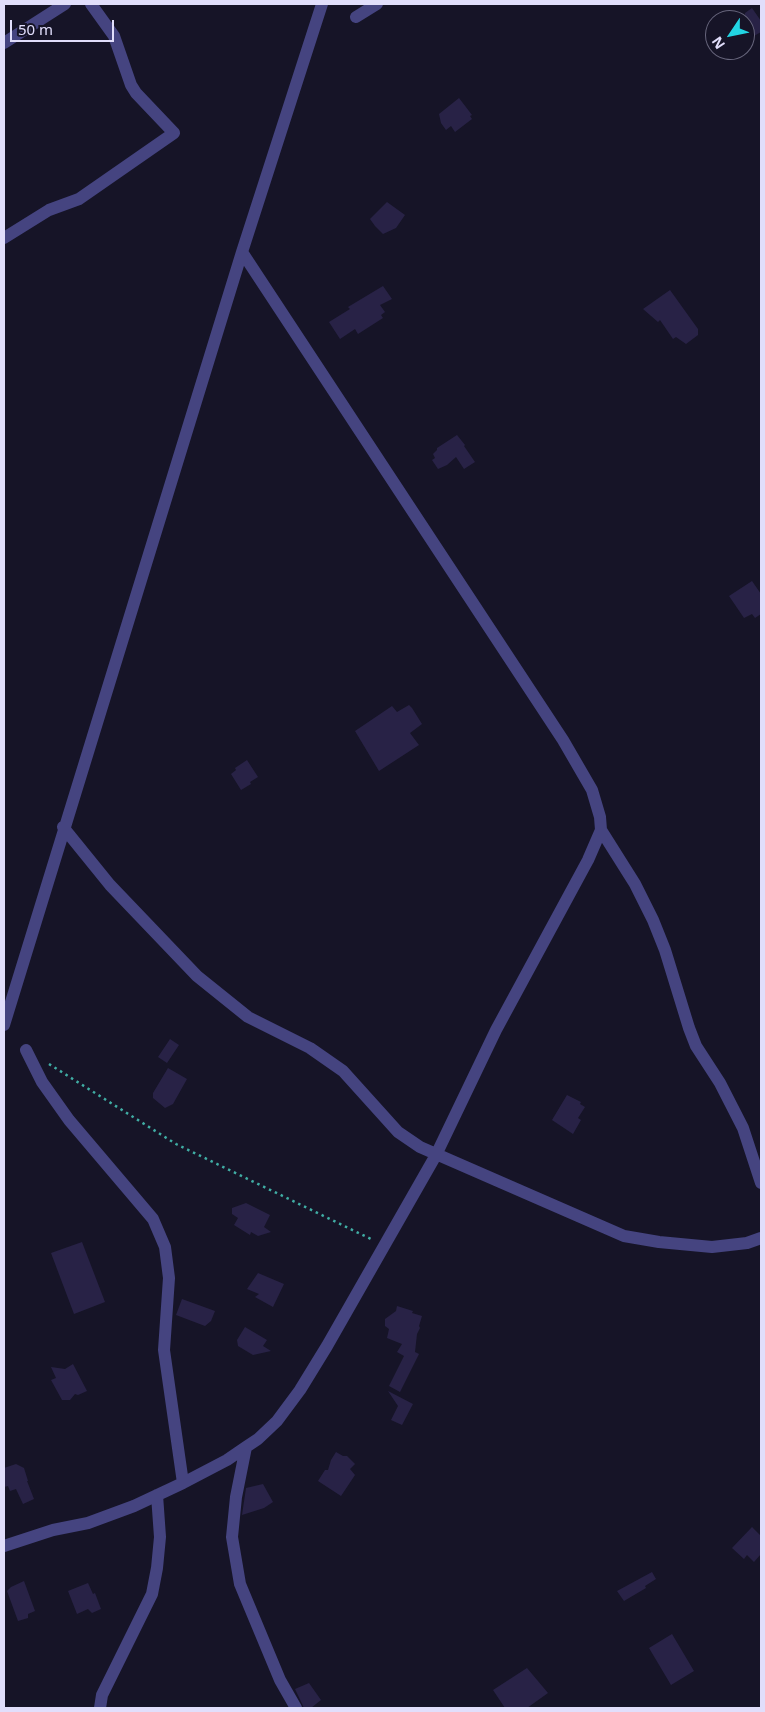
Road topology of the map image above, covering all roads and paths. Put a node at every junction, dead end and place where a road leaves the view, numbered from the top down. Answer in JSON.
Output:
{"nodes":[{"id":1,"x":65,"y":4,"type":"edge"},
{"id":2,"x":91,"y":4,"type":"edge"},
{"id":3,"x":322,"y":4,"type":"edge"},
{"id":4,"x":377,"y":4,"type":"edge"},
{"id":5,"x":356,"y":17,"type":"dead end"},
{"id":6,"x":4,"y":43,"type":"edge"},
{"id":7,"x":4,"y":238,"type":"edge"},
{"id":8,"x":242,"y":252,"type":"junction"},
{"id":9,"x":64,"y":827,"type":"junction"},
{"id":10,"x":601,"y":830,"type":"junction"},
{"id":11,"x":4,"y":1025,"type":"edge"},
{"id":12,"x":26,"y":1050,"type":"joint"},
{"id":13,"x":436,"y":1154,"type":"junction"},
{"id":14,"x":761,"y":1183,"type":"edge"},
{"id":15,"x":761,"y":1238,"type":"edge"},
{"id":16,"x":385,"y":1246,"type":"junction"},
{"id":17,"x":246,"y":1447,"type":"junction"},
{"id":18,"x":183,"y":1483,"type":"junction"},
{"id":19,"x":157,"y":1495,"type":"junction"},
{"id":20,"x":4,"y":1546,"type":"edge"},
{"id":21,"x":100,"y":1708,"type":"edge"},
{"id":22,"x":296,"y":1708,"type":"edge"}],
"edges":[{"from":1,"to":6,"type":"street"},
{"from":2,"to":7,"type":"street"},
{"from":3,"to":8,"type":"street"},
{"from":4,"to":5,"type":"street"},
{"from":8,"to":9,"type":"street"},
{"from":8,"to":10,"type":"street"},
{"from":9,"to":11,"type":"street"},
{"from":9,"to":13,"type":"street"},
{"from":10,"to":13,"type":"street"},
{"from":10,"to":14,"type":"street"},
{"from":12,"to":16,"type":"path"},
{"from":12,"to":18,"type":"street"},
{"from":13,"to":15,"type":"street"},
{"from":13,"to":16,"type":"street"},
{"from":16,"to":17,"type":"street"},
{"from":17,"to":18,"type":"street"},
{"from":17,"to":22,"type":"street"},
{"from":18,"to":19,"type":"street"},
{"from":19,"to":20,"type":"street"},
{"from":19,"to":21,"type":"street"}]}
